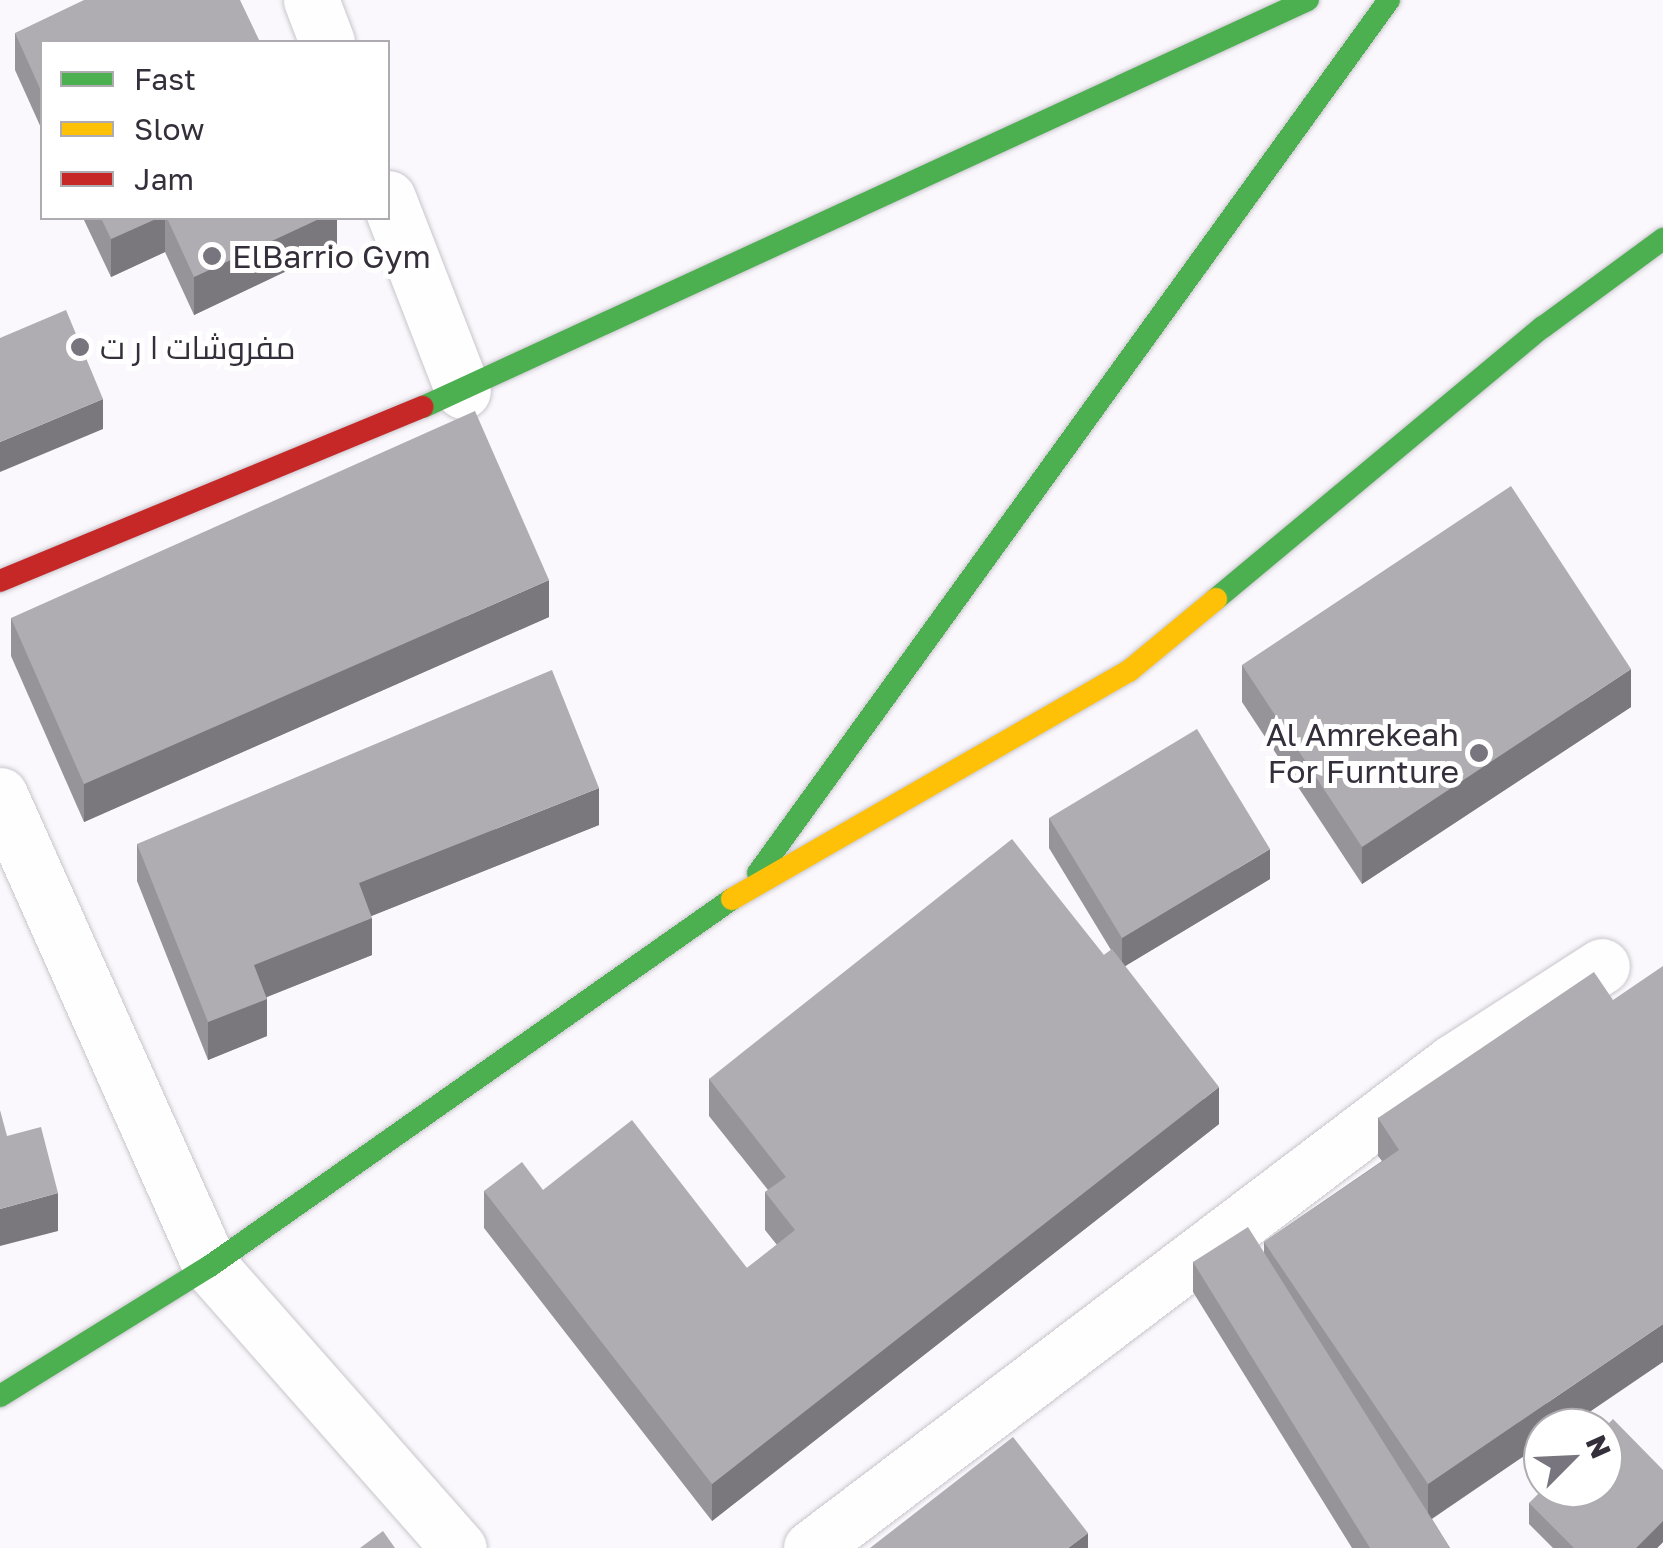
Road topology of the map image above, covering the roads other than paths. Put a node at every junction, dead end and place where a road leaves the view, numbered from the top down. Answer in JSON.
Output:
{"nodes":[{"id":1,"x":311,"y":0,"type":"edge"},
{"id":2,"x":1308,"y":0,"type":"edge"},
{"id":3,"x":1389,"y":0,"type":"edge"},
{"id":4,"x":326,"y":40,"type":"edge"},
{"id":5,"x":390,"y":203,"type":"edge"},
{"id":6,"x":1663,"y":239,"type":"edge"},
{"id":7,"x":463,"y":392,"type":"junction"},
{"id":8,"x":0,"y":581,"type":"edge"},
{"id":9,"x":0,"y":795,"type":"edge"},
{"id":10,"x":748,"y":888,"type":"junction"},
{"id":11,"x":1602,"y":966,"type":"dead end"},
{"id":12,"x":210,"y":1266,"type":"junction"},
{"id":13,"x":0,"y":1396,"type":"edge"},
{"id":14,"x":459,"y":1548,"type":"edge"},
{"id":15,"x":811,"y":1548,"type":"edge"}],
"edges":[{"from":1,"to":4,"type":"street"},
{"from":2,"to":7,"type":"street"},
{"from":3,"to":10,"type":"street"},
{"from":5,"to":7,"type":"street"},
{"from":6,"to":10,"type":"street"},
{"from":7,"to":8,"type":"street"},
{"from":9,"to":12,"type":"street"},
{"from":10,"to":12,"type":"street"},
{"from":11,"to":15,"type":"street"},
{"from":12,"to":13,"type":"street"},
{"from":12,"to":14,"type":"street"}]}
